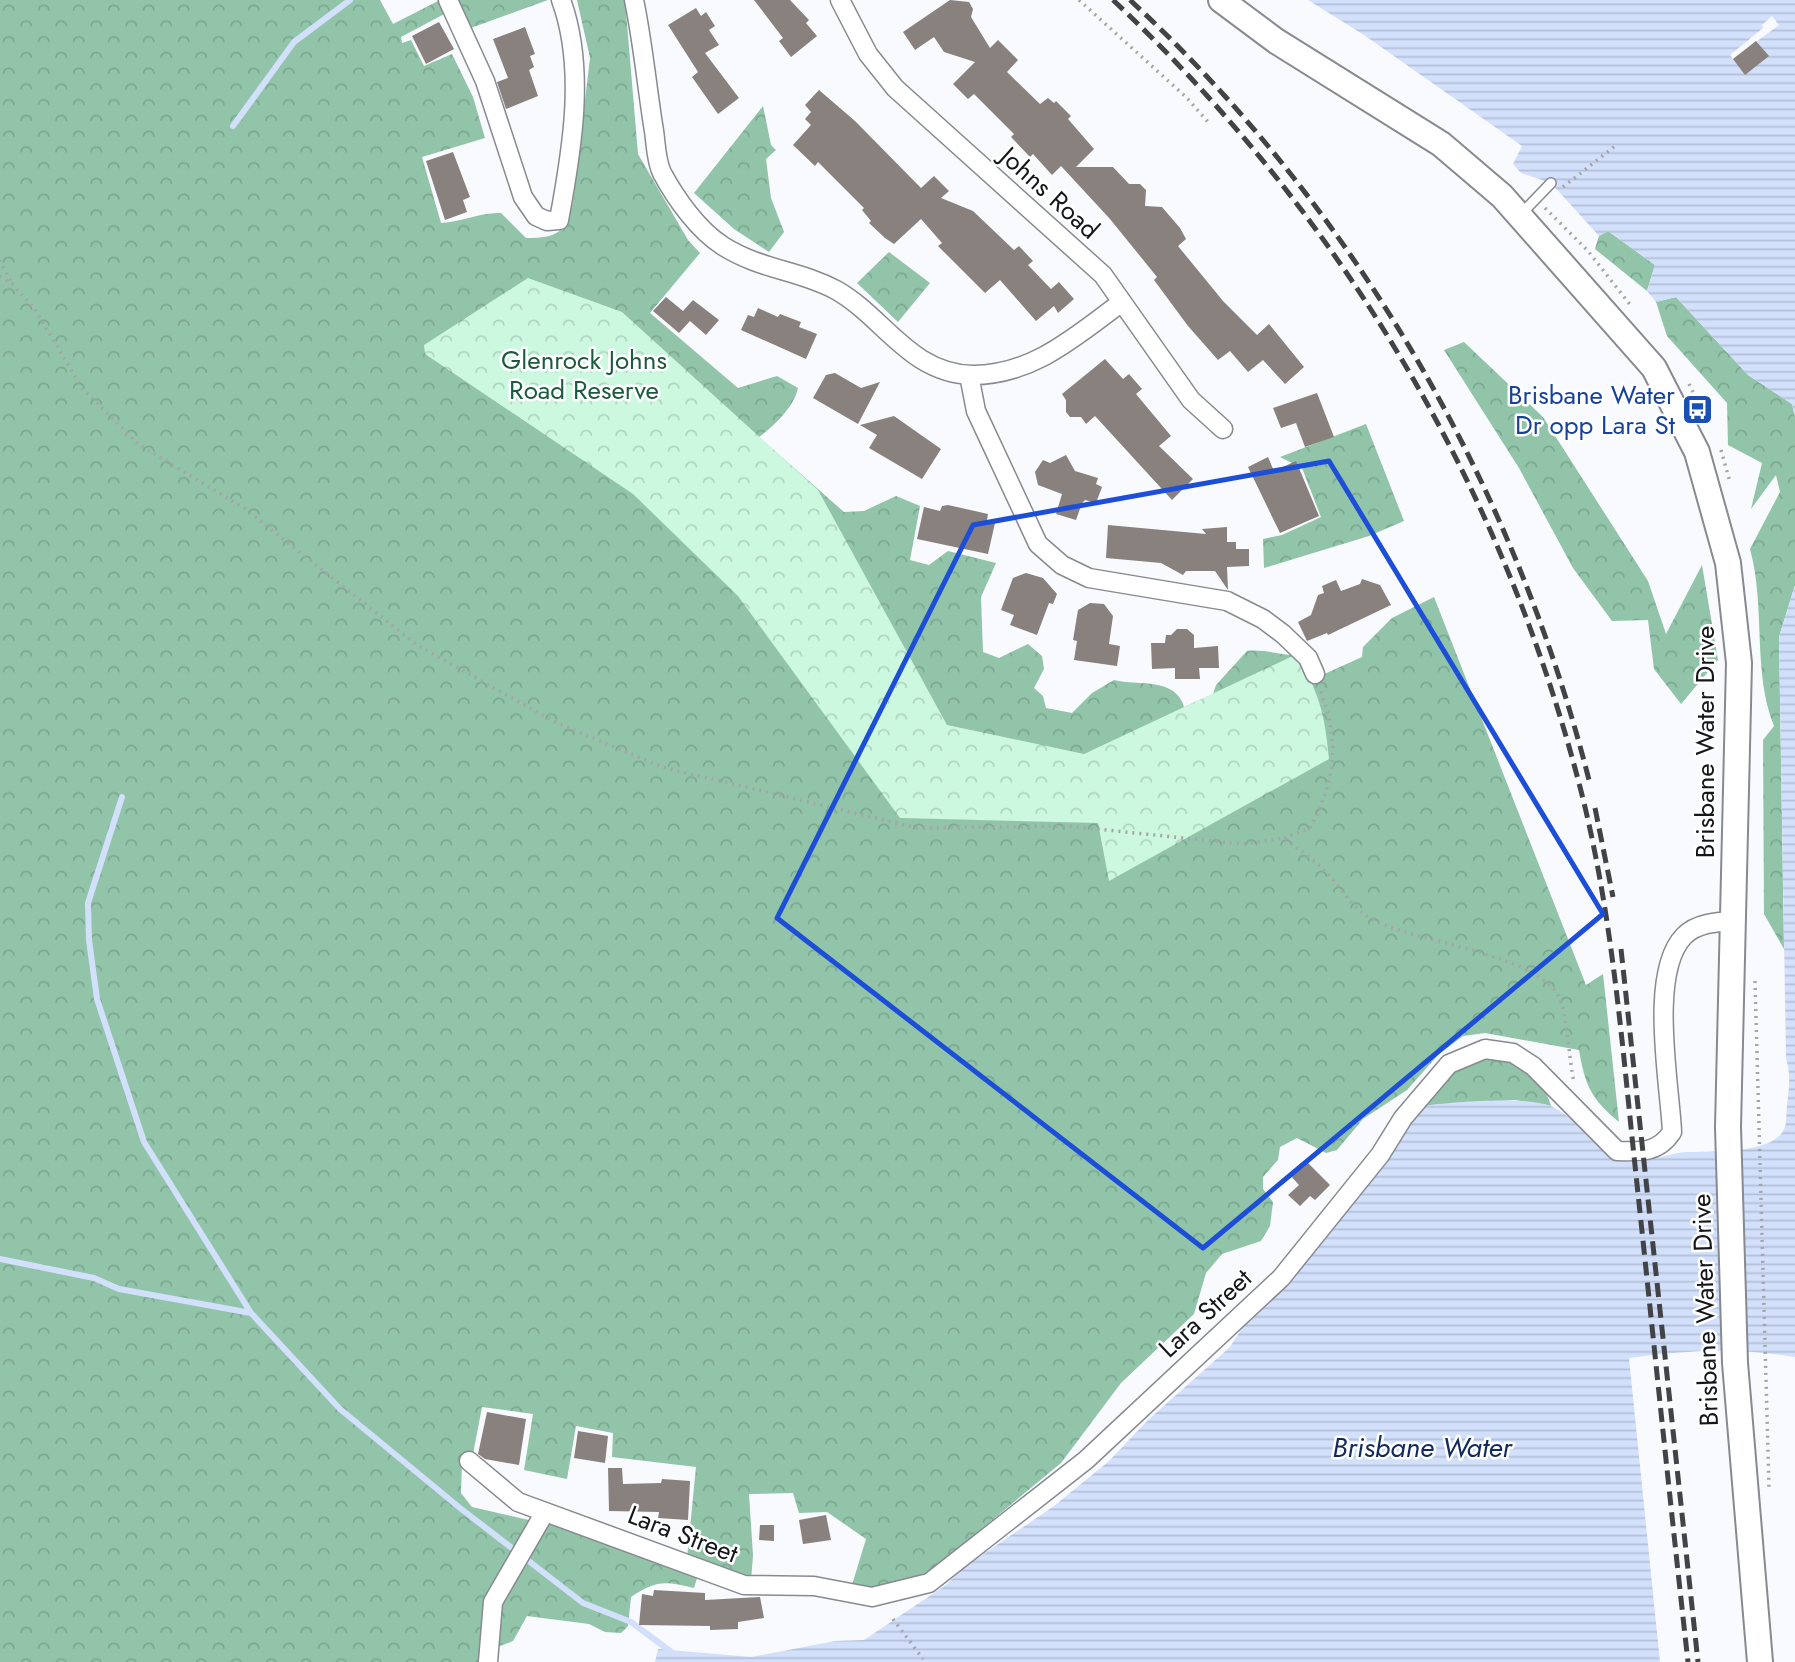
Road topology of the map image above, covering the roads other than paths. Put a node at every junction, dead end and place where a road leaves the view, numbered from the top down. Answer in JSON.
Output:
{"nodes":[{"id":1,"x":448,"y":0,"type":"edge"},
{"id":2,"x":561,"y":0,"type":"edge"},
{"id":3,"x":634,"y":0,"type":"edge"},
{"id":4,"x":840,"y":0,"type":"edge"},
{"id":5,"x":1221,"y":0,"type":"edge"},
{"id":6,"x":1555,"y":187,"type":"road end"},
{"id":7,"x":1528,"y":207,"type":"junction"},
{"id":8,"x":1122,"y":302,"type":"junction"},
{"id":9,"x":969,"y":375,"type":"junction"},
{"id":10,"x":1223,"y":429,"type":"dead end"},
{"id":11,"x":1315,"y":674,"type":"road end"},
{"id":12,"x":1734,"y":921,"type":"junction"},
{"id":13,"x":469,"y":1461,"type":"dead end"},
{"id":14,"x":545,"y":1512,"type":"junction"},
{"id":15,"x":488,"y":1662,"type":"edge"},
{"id":16,"x":1760,"y":1662,"type":"edge"}],
"edges":[{"from":1,"to":2,"type":"street"},
{"from":3,"to":9,"type":"street"},
{"from":4,"to":8,"type":"street","name":"Johns Road"},
{"from":5,"to":7,"type":"main road","name":"Brisbane Water Drive"},
{"from":6,"to":7,"type":"lane"},
{"from":7,"to":12,"type":"main road","name":"Brisbane Water Drive"},
{"from":8,"to":9,"type":"street"},
{"from":8,"to":10,"type":"street","name":"Johns Road"},
{"from":9,"to":11,"type":"street"},
{"from":12,"to":14,"type":"street","name":"Lara Street"},
{"from":12,"to":16,"type":"main road","name":"Brisbane Water Drive"},
{"from":13,"to":14,"type":"street","name":"Lara Street"},
{"from":14,"to":15,"type":"street"}]}
